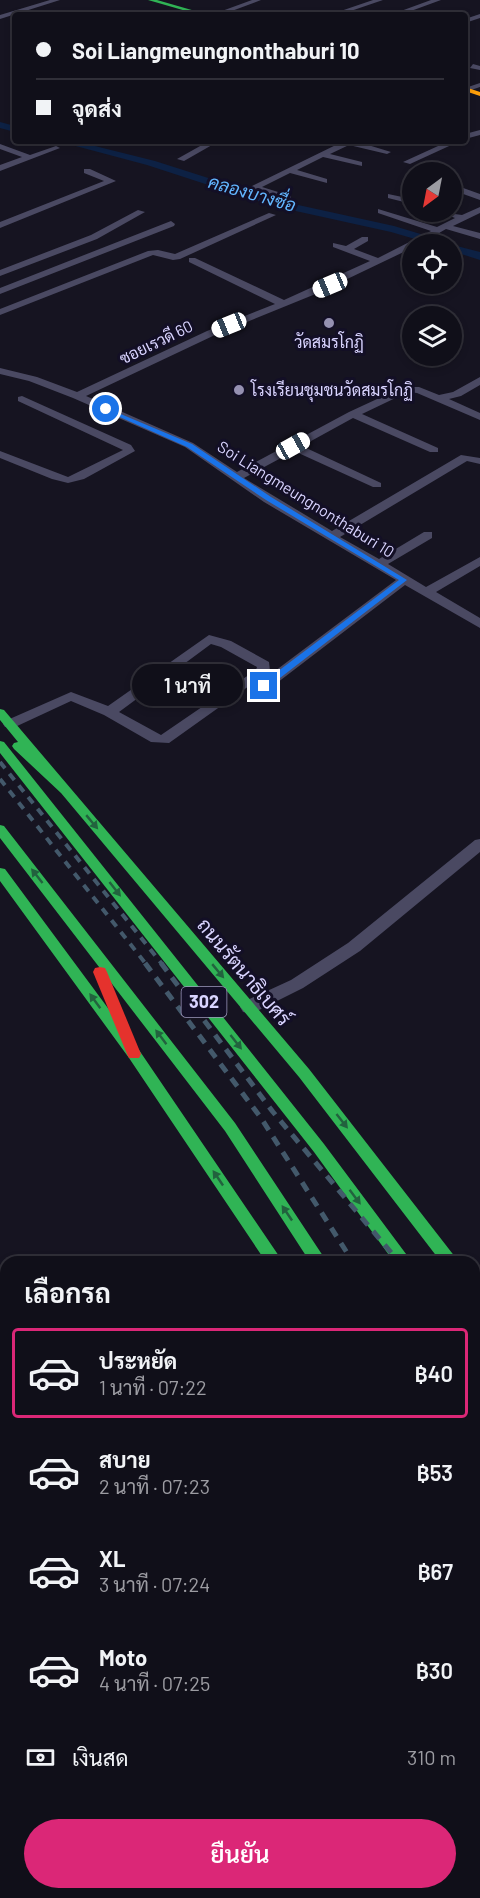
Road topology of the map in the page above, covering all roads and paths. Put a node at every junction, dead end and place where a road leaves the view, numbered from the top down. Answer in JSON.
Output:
{"nodes":[{"id":1,"x":57,"y":0,"type":"edge"},
{"id":2,"x":151,"y":0,"type":"edge"},
{"id":3,"x":258,"y":0,"type":"edge"},
{"id":4,"x":380,"y":0,"type":"edge"},
{"id":5,"x":438,"y":0,"type":"edge"},
{"id":6,"x":17,"y":12,"type":"edge"},
{"id":7,"x":195,"y":12,"type":"edge"},
{"id":8,"x":223,"y":12,"type":"edge"},
{"id":9,"x":342,"y":12,"type":"edge"},
{"id":10,"x":402,"y":12,"type":"edge"},
{"id":11,"x":210,"y":144,"type":"edge"},
{"id":12,"x":343,"y":144,"type":"edge"},
{"id":13,"x":359,"y":144,"type":"edge"},
{"id":14,"x":449,"y":144,"type":"edge"},
{"id":15,"x":0,"y":146,"type":"edge"},
{"id":16,"x":56,"y":148,"type":"dead end"},
{"id":17,"x":387,"y":152,"type":"dead end"},
{"id":18,"x":322,"y":154,"type":"junction"},
{"id":19,"x":29,"y":157,"type":"junction"},
{"id":20,"x":182,"y":159,"type":"dead end"},
{"id":21,"x":407,"y":162,"type":"dead end"},
{"id":22,"x":359,"y":165,"type":"dead end"},
{"id":23,"x":0,"y":167,"type":"edge"},
{"id":24,"x":289,"y":170,"type":"junction"},
{"id":25,"x":87,"y":171,"type":"dead end"},
{"id":26,"x":12,"y":172,"type":"dead end"},
{"id":27,"x":324,"y":181,"type":"dead end"},
{"id":28,"x":462,"y":191,"type":"edge"},
{"id":29,"x":391,"y":196,"type":"dead end"},
{"id":30,"x":480,"y":197,"type":"edge"},
{"id":31,"x":288,"y":198,"type":"dead end"},
{"id":32,"x":402,"y":199,"type":"edge"},
{"id":33,"x":480,"y":210,"type":"edge"},
{"id":34,"x":381,"y":211,"type":"dead end"},
{"id":35,"x":141,"y":212,"type":"dead end"},
{"id":36,"x":272,"y":215,"type":"dead end"},
{"id":37,"x":464,"y":218,"type":"joint"},
{"id":38,"x":171,"y":224,"type":"dead end"},
{"id":39,"x":0,"y":225,"type":"edge"},
{"id":40,"x":442,"y":228,"type":"junction"},
{"id":41,"x":431,"y":234,"type":"edge"},
{"id":42,"x":480,"y":236,"type":"edge"},
{"id":43,"x":365,"y":239,"type":"dead end"},
{"id":44,"x":336,"y":245,"type":"dead end"},
{"id":45,"x":346,"y":249,"type":"junction"},
{"id":46,"x":402,"y":250,"type":"edge"},
{"id":47,"x":192,"y":260,"type":"dead end"},
{"id":48,"x":380,"y":262,"type":"junction"},
{"id":49,"x":0,"y":273,"type":"edge"},
{"id":50,"x":0,"y":291,"type":"edge"},
{"id":51,"x":284,"y":304,"type":"junction"},
{"id":52,"x":0,"y":312,"type":"edge"},
{"id":53,"x":2,"y":372,"type":"edge"},
{"id":54,"x":480,"y":380,"type":"edge"},
{"id":55,"x":77,"y":396,"type":"junction"},
{"id":56,"x":440,"y":398,"type":"junction"},
{"id":57,"x":22,"y":399,"type":"dead end"},
{"id":58,"x":353,"y":414,"type":"junction"},
{"id":59,"x":480,"y":417,"type":"edge"},
{"id":60,"x":293,"y":446,"type":"junction"},
{"id":61,"x":434,"y":450,"type":"dead end"},
{"id":62,"x":0,"y":454,"type":"edge"},
{"id":63,"x":480,"y":461,"type":"edge"},
{"id":64,"x":235,"y":478,"type":"junction"},
{"id":65,"x":377,"y":485,"type":"dead end"},
{"id":66,"x":428,"y":535,"type":"dead end"},
{"id":67,"x":331,"y":537,"type":"junction"},
{"id":68,"x":480,"y":561,"type":"edge"},
{"id":69,"x":378,"y":565,"type":"junction"},
{"id":70,"x":404,"y":580,"type":"junction"},
{"id":71,"x":427,"y":592,"type":"junction"},
{"id":72,"x":480,"y":624,"type":"edge"},
{"id":73,"x":264,"y":686,"type":"dead end"},
{"id":74,"x":109,"y":712,"type":"junction"},
{"id":75,"x":3,"y":722,"type":"edge"},
{"id":76,"x":0,"y":745,"type":"edge"},
{"id":77,"x":0,"y":829,"type":"edge"},
{"id":78,"x":480,"y":844,"type":"edge"},
{"id":79,"x":0,"y":872,"type":"edge"},
{"id":80,"x":86,"y":939,"type":"junction"},
{"id":81,"x":249,"y":1008,"type":"junction"},
{"id":82,"x":134,"y":1054,"type":"junction"},
{"id":83,"x":270,"y":1256,"type":"edge"},
{"id":84,"x":315,"y":1256,"type":"edge"},
{"id":85,"x":400,"y":1256,"type":"edge"},
{"id":86,"x":447,"y":1256,"type":"edge"}],
"edges":[{"from":1,"to":6,"type":"street"},
{"from":2,"to":7,"type":"main road"},
{"from":3,"to":8,"type":"street"},
{"from":4,"to":9,"type":"street"},
{"from":5,"to":10,"type":"street"},
{"from":11,"to":20,"type":"street"},
{"from":12,"to":18,"type":"street"},
{"from":13,"to":17,"type":"street"},
{"from":14,"to":21,"type":"street"},
{"from":15,"to":19,"type":"street"},
{"from":16,"to":19,"type":"street"},
{"from":18,"to":22,"type":"street"},
{"from":18,"to":24,"type":"street"},
{"from":19,"to":23,"type":"street"},
{"from":23,"to":26,"type":"street"},
{"from":24,"to":27,"type":"street"},
{"from":24,"to":31,"type":"street"},
{"from":25,"to":39,"type":"street"},
{"from":28,"to":30,"type":"street"},
{"from":29,"to":32,"type":"street"},
{"from":33,"to":37,"type":"street","name":"ซอยเรวดี 60"},
{"from":34,"to":40,"type":"street"},
{"from":35,"to":49,"type":"street"},
{"from":36,"to":52,"type":"street"},
{"from":37,"to":40,"type":"street","name":"ซอยเรวดี 60"},
{"from":38,"to":50,"type":"street"},
{"from":40,"to":41,"type":"street","name":"ซอยเรวดี 60"},
{"from":40,"to":42,"type":"street"},
{"from":43,"to":45,"type":"street"},
{"from":44,"to":45,"type":"street"},
{"from":45,"to":48,"type":"street"},
{"from":46,"to":48,"type":"street","name":"ซอยเรวดี 60"},
{"from":47,"to":51,"type":"street"},
{"from":48,"to":51,"type":"street","name":"ซอยเรวดี 60"},
{"from":51,"to":55,"type":"street","name":"ซอยเรวดี 60"},
{"from":53,"to":55,"type":"street","name":"Soi Liangmeungnonthaburi 10"},
{"from":54,"to":56,"type":"street"},
{"from":55,"to":64,"type":"street","name":"Soi Liangmeungnonthaburi 10"},
{"from":56,"to":58,"type":"street"},
{"from":56,"to":59,"type":"street"},
{"from":57,"to":62,"type":"street"},
{"from":58,"to":60,"type":"street"},
{"from":58,"to":61,"type":"street"},
{"from":60,"to":64,"type":"street"},
{"from":60,"to":65,"type":"street"},
{"from":63,"to":67,"type":"street"},
{"from":64,"to":67,"type":"street","name":"Soi Liangmeungnonthaburi 10"},
{"from":66,"to":69,"type":"street"},
{"from":67,"to":69,"type":"street","name":"Soi Liangmeungnonthaburi 10"},
{"from":68,"to":71,"type":"street"},
{"from":69,"to":70,"type":"street","name":"Soi Liangmeungnonthaburi 10"},
{"from":70,"to":71,"type":"street","name":"Soi Liangmeungnonthaburi 10"},
{"from":70,"to":73,"type":"street"},
{"from":71,"to":72,"type":"street","name":"Soi Liangmeungnonthaburi 10"},
{"from":74,"to":74,"type":"street"},
{"from":74,"to":75,"type":"street"},
{"from":75,"to":81,"type":"main road","name":"ถนนรัตนาธิเบศร์","number":"302","one_way":true},
{"from":76,"to":85,"type":"main road","number":"302","one_way":true},
{"from":80,"to":77,"type":"main road","number":"302","one_way":true},
{"from":78,"to":81,"type":"street"},
{"from":82,"to":79,"type":"main road","one_way":true},
{"from":80,"to":82,"type":"main road"},
{"from":84,"to":80,"type":"main road","number":"302","one_way":true},
{"from":81,"to":86,"type":"main road","name":"ถนนรัตนาธิเบศร์","number":"302","one_way":true},
{"from":83,"to":82,"type":"main road","one_way":true}]}
